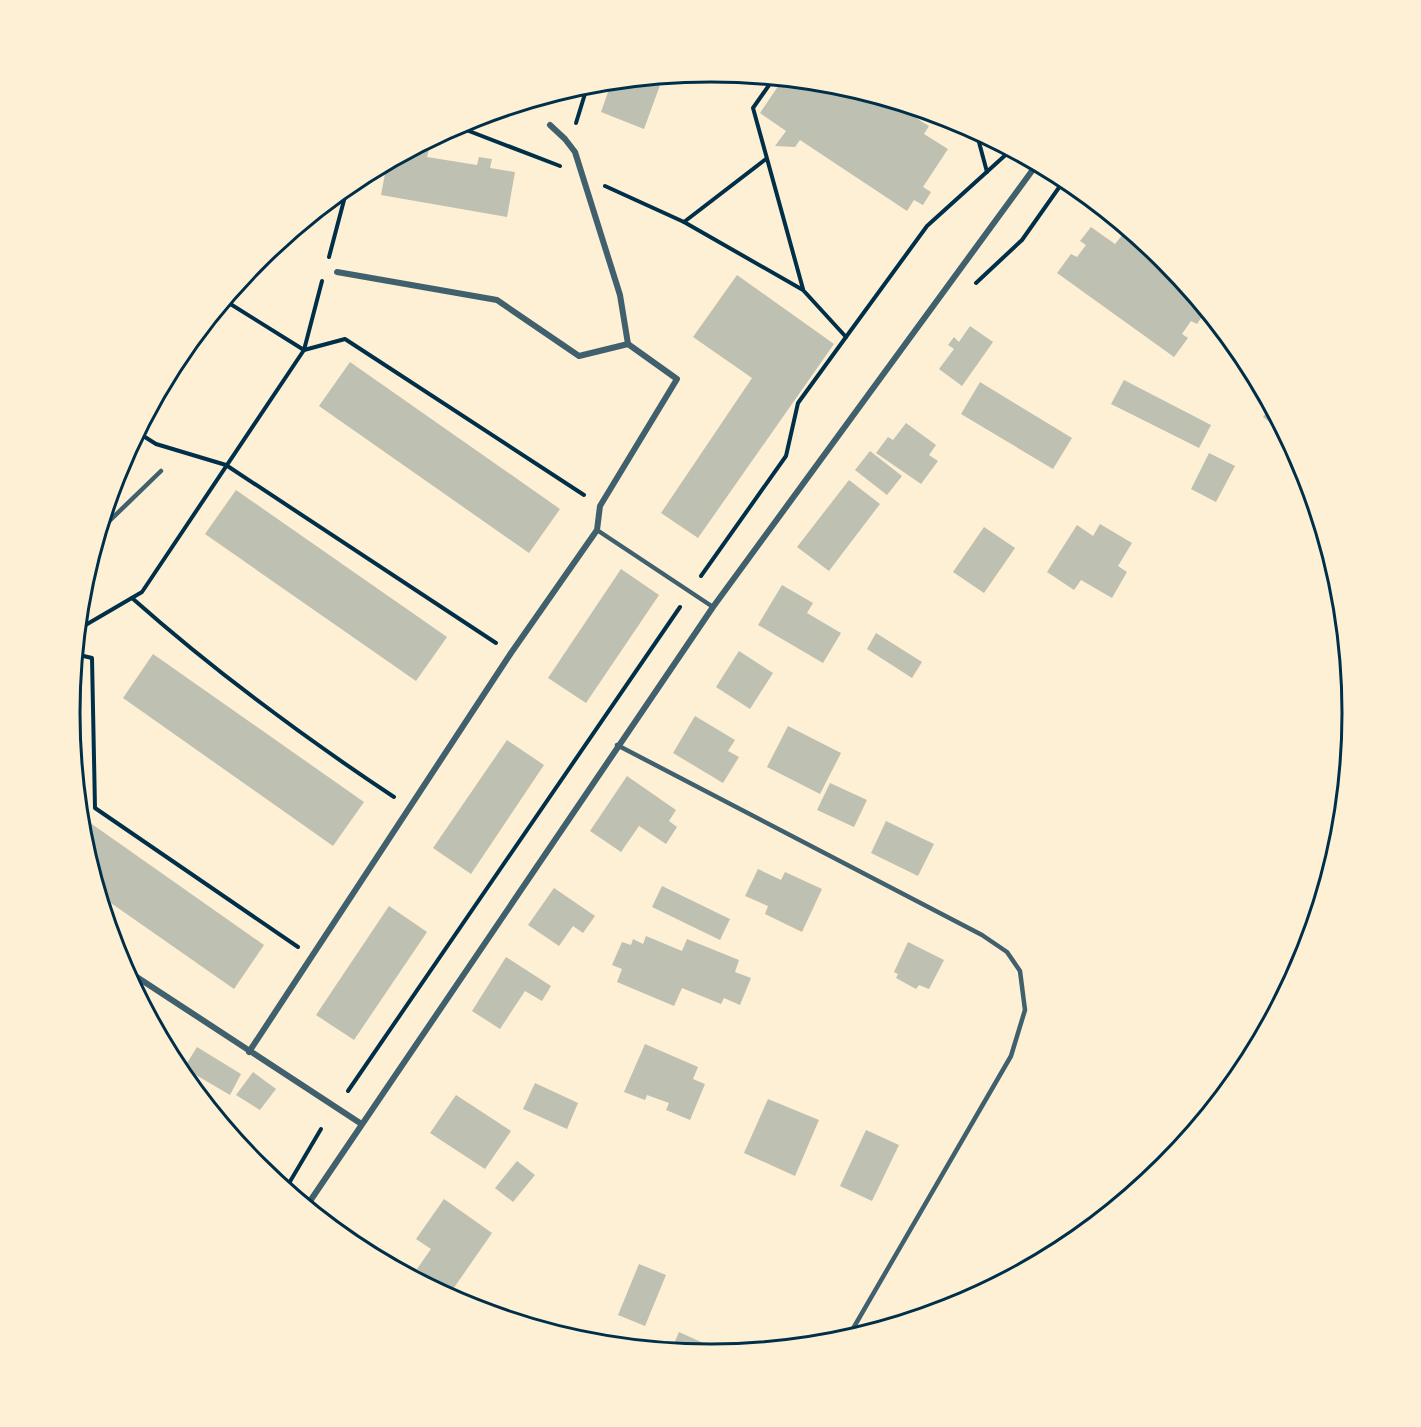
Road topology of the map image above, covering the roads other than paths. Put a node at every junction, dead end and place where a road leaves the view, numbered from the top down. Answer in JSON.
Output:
{"nodes":[{"id":1,"x":550,"y":125,"type":"dead end"},
{"id":2,"x":1032,"y":171,"type":"edge"},
{"id":3,"x":337,"y":272,"type":"dead end"},
{"id":4,"x":628,"y":344,"type":"junction"},
{"id":5,"x":161,"y":471,"type":"dead end"},
{"id":6,"x":110,"y":520,"type":"edge"},
{"id":7,"x":597,"y":530,"type":"junction"},
{"id":8,"x":712,"y":607,"type":"junction"},
{"id":9,"x":617,"y":745,"type":"junction"},
{"id":10,"x":138,"y":978,"type":"edge"},
{"id":11,"x":249,"y":1053,"type":"junction"},
{"id":12,"x":360,"y":1124,"type":"junction"},
{"id":13,"x":310,"y":1201,"type":"edge"},
{"id":14,"x":854,"y":1328,"type":"edge"}],
"edges":[{"from":1,"to":4,"type":"street"},
{"from":2,"to":8,"type":"street"},
{"from":3,"to":4,"type":"street"},
{"from":4,"to":7,"type":"street"},
{"from":5,"to":6,"type":"lane"},
{"from":7,"to":8,"type":"lane"},
{"from":7,"to":11,"type":"street"},
{"from":8,"to":9,"type":"street"},
{"from":9,"to":12,"type":"street"},
{"from":9,"to":14,"type":"lane"},
{"from":10,"to":11,"type":"street"},
{"from":11,"to":12,"type":"street"},
{"from":12,"to":13,"type":"street"}]}
